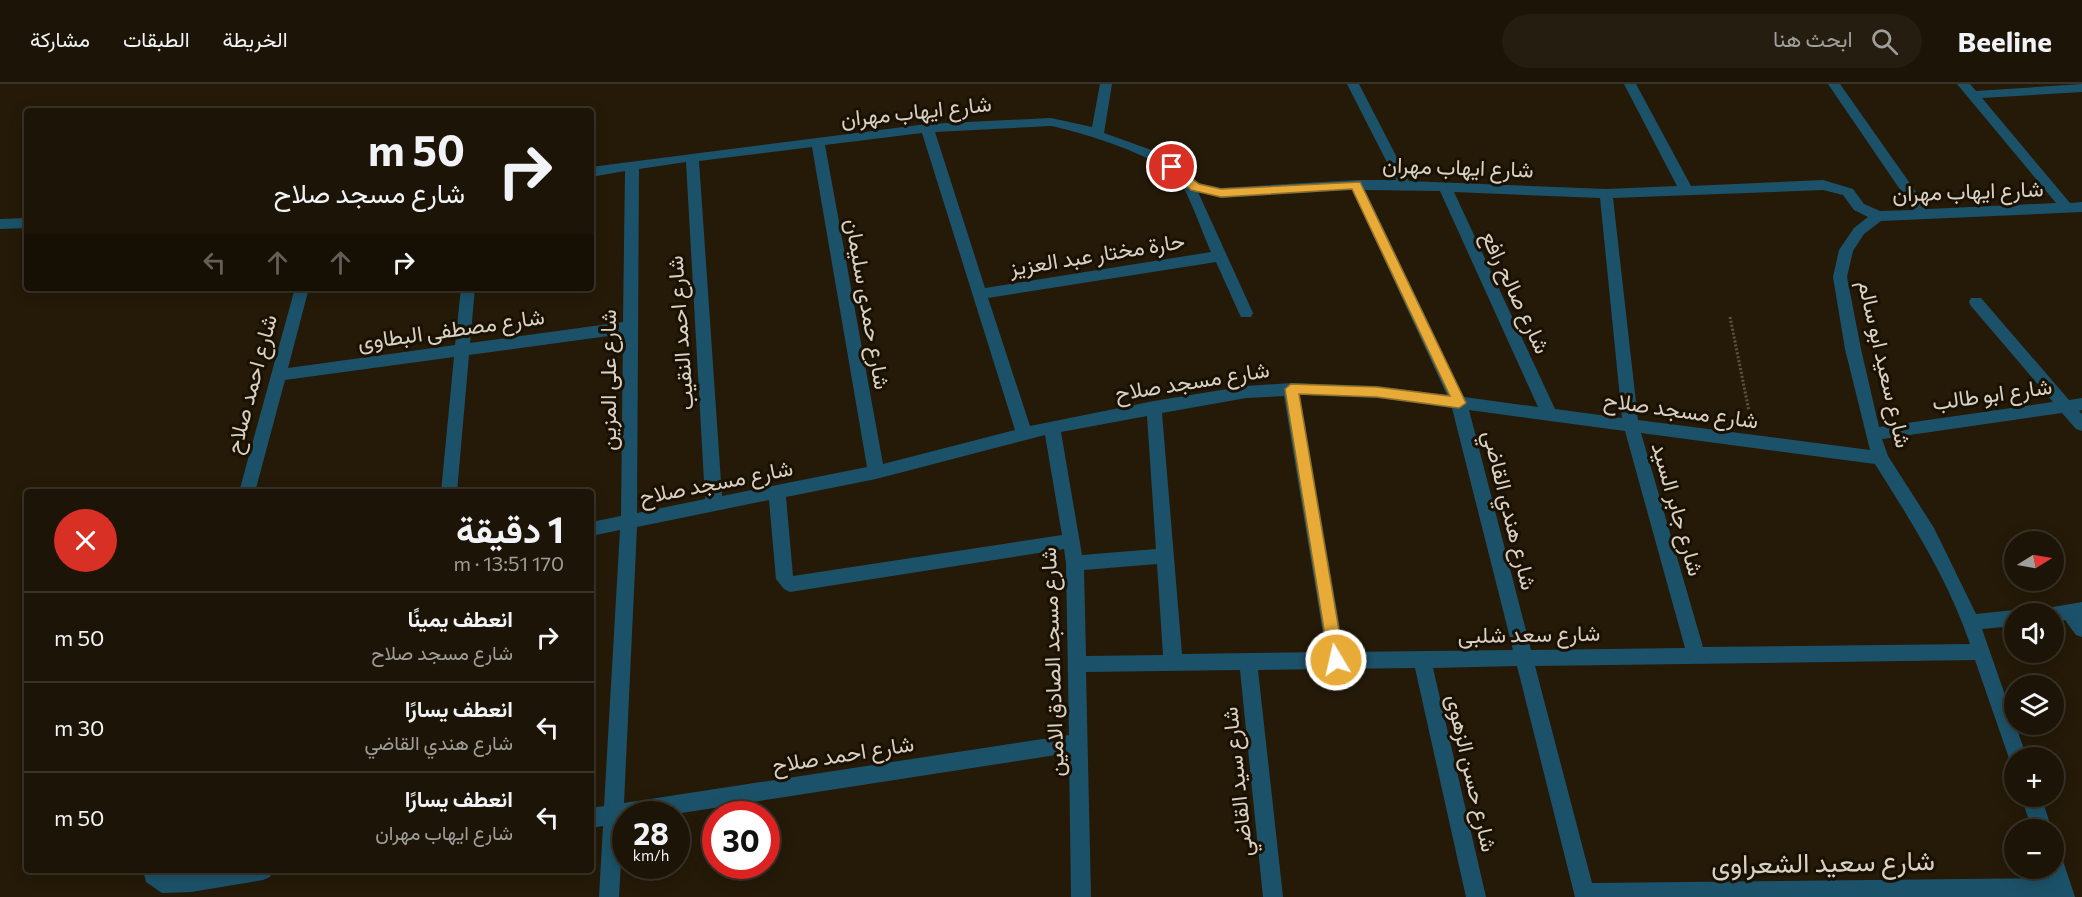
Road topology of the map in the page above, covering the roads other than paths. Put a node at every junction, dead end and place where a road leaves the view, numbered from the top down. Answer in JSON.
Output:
{"nodes":[{"id":1,"x":1106,"y":84,"type":"edge"},
{"id":2,"x":1353,"y":84,"type":"edge"},
{"id":3,"x":1630,"y":84,"type":"edge"},
{"id":4,"x":1834,"y":84,"type":"edge"},
{"id":5,"x":1964,"y":84,"type":"edge"},
{"id":6,"x":2082,"y":88,"type":"edge"},
{"id":7,"x":1973,"y":95,"type":"junction"},
{"id":8,"x":927,"y":128,"type":"junction"},
{"id":9,"x":1097,"y":135,"type":"junction"},
{"id":10,"x":818,"y":142,"type":"junction"},
{"id":11,"x":692,"y":157,"type":"junction"},
{"id":12,"x":632,"y":166,"type":"junction"},
{"id":13,"x":594,"y":172,"type":"edge"},
{"id":14,"x":1185,"y":178,"type":"junction"},
{"id":15,"x":1405,"y":184,"type":"junction"},
{"id":16,"x":1356,"y":185,"type":"junction"},
{"id":17,"x":1445,"y":187,"type":"junction"},
{"id":18,"x":1687,"y":192,"type":"junction"},
{"id":19,"x":1606,"y":194,"type":"junction"},
{"id":20,"x":2082,"y":207,"type":"edge"},
{"id":21,"x":2067,"y":208,"type":"junction"},
{"id":22,"x":1924,"y":214,"type":"junction"},
{"id":23,"x":1878,"y":216,"type":"junction"},
{"id":24,"x":24,"y":223,"type":"edge"},
{"id":25,"x":0,"y":224,"type":"edge"},
{"id":26,"x":1220,"y":256,"type":"junction"},
{"id":27,"x":301,"y":291,"type":"edge"},
{"id":28,"x":468,"y":291,"type":"edge"},
{"id":29,"x":980,"y":294,"type":"junction"},
{"id":30,"x":1976,"y":302,"type":"dead end"},
{"id":31,"x":1246,"y":313,"type":"dead end"},
{"id":32,"x":631,"y":327,"type":"junction"},
{"id":33,"x":463,"y":350,"type":"junction"},
{"id":34,"x":278,"y":375,"type":"junction"},
{"id":35,"x":1291,"y":389,"type":"junction"},
{"id":36,"x":1459,"y":403,"type":"junction"},
{"id":37,"x":2082,"y":404,"type":"edge"},
{"id":38,"x":2066,"y":406,"type":"junction"},
{"id":39,"x":1154,"y":407,"type":"junction"},
{"id":40,"x":1549,"y":414,"type":"junction"},
{"id":41,"x":1631,"y":425,"type":"junction"},
{"id":42,"x":2082,"y":425,"type":"edge"},
{"id":43,"x":1052,"y":427,"type":"junction"},
{"id":44,"x":1024,"y":433,"type":"junction"},
{"id":45,"x":1873,"y":434,"type":"junction"},
{"id":46,"x":1880,"y":458,"type":"junction"},
{"id":47,"x":876,"y":472,"type":"junction"},
{"id":48,"x":248,"y":489,"type":"edge"},
{"id":49,"x":449,"y":489,"type":"edge"},
{"id":50,"x":777,"y":494,"type":"junction"},
{"id":51,"x":714,"y":506,"type":"junction"},
{"id":52,"x":629,"y":522,"type":"junction"},
{"id":53,"x":594,"y":528,"type":"edge"},
{"id":54,"x":1072,"y":541,"type":"junction"},
{"id":55,"x":1166,"y":556,"type":"junction"},
{"id":56,"x":1075,"y":563,"type":"junction"},
{"id":57,"x":2068,"y":612,"type":"edge"},
{"id":58,"x":2004,"y":619,"type":"edge"},
{"id":59,"x":1971,"y":622,"type":"junction"},
{"id":60,"x":2082,"y":629,"type":"edge"},
{"id":61,"x":1981,"y":652,"type":"junction"},
{"id":62,"x":1696,"y":656,"type":"junction"},
{"id":63,"x":1525,"y":658,"type":"junction"},
{"id":64,"x":1422,"y":659,"type":"junction"},
{"id":65,"x":1336,"y":660,"type":"junction"},
{"id":66,"x":1173,"y":661,"type":"junction"},
{"id":67,"x":1248,"y":662,"type":"junction"},
{"id":68,"x":1078,"y":664,"type":"junction"},
{"id":69,"x":1079,"y":742,"type":"junction"},
{"id":70,"x":2014,"y":747,"type":"edge"},
{"id":71,"x":615,"y":801,"type":"edge"},
{"id":72,"x":690,"y":802,"type":"edge"},
{"id":73,"x":612,"y":814,"type":"edge"},
{"id":74,"x":594,"y":817,"type":"edge"},
{"id":75,"x":612,"y":847,"type":"edge"},
{"id":76,"x":153,"y":873,"type":"edge"},
{"id":77,"x":245,"y":873,"type":"edge"},
{"id":78,"x":2064,"y":892,"type":"edge"},
{"id":79,"x":1585,"y":895,"type":"edge"},
{"id":80,"x":609,"y":897,"type":"edge"},
{"id":81,"x":1081,"y":897,"type":"edge"},
{"id":82,"x":1273,"y":897,"type":"edge"},
{"id":83,"x":1476,"y":897,"type":"edge"}],
"edges":[{"from":1,"to":9,"type":"street"},
{"from":2,"to":15,"type":"street"},
{"from":3,"to":18,"type":"street"},
{"from":4,"to":22,"type":"street"},
{"from":5,"to":7,"type":"street"},
{"from":6,"to":7,"type":"street"},
{"from":7,"to":21,"type":"street"},
{"from":8,"to":9,"type":"street","name":"شارع ايهاب مهران"},
{"from":8,"to":10,"type":"street","name":"شارع ايهاب مهران"},
{"from":8,"to":29,"type":"street"},
{"from":9,"to":14,"type":"street","name":"شارع ايهاب مهران"},
{"from":10,"to":11,"type":"street","name":"شارع ايهاب مهران"},
{"from":10,"to":47,"type":"street","name":"شارع حمدى سليمان"},
{"from":11,"to":12,"type":"street","name":"شارع ايهاب مهران"},
{"from":11,"to":51,"type":"street","name":"شارع احمد النقيب"},
{"from":12,"to":13,"type":"street","name":"شارع ايهاب مهران"},
{"from":12,"to":32,"type":"street","name":"شارع على المزين"},
{"from":14,"to":16,"type":"street","name":"شارع ايهاب مهران"},
{"from":14,"to":26,"type":"street"},
{"from":15,"to":16,"type":"street","name":"شارع ايهاب مهران"},
{"from":15,"to":17,"type":"street","name":"شارع ايهاب مهران"},
{"from":16,"to":36,"type":"street","name":"شارع هندي القاضي"},
{"from":17,"to":19,"type":"street","name":"شارع ايهاب مهران"},
{"from":17,"to":40,"type":"street","name":"شارع صالح رافع"},
{"from":18,"to":19,"type":"street","name":"شارع ايهاب مهران"},
{"from":18,"to":23,"type":"street","name":"شارع ايهاب مهران"},
{"from":19,"to":41,"type":"street","name":"شارع جابر السيد"},
{"from":20,"to":21,"type":"street","name":"شارع ايهاب مهران"},
{"from":21,"to":22,"type":"street","name":"شارع ايهاب مهران"},
{"from":22,"to":23,"type":"street","name":"شارع ايهاب مهران"},
{"from":23,"to":45,"type":"street","name":"شارع سعيد ابو سالم"},
{"from":24,"to":25,"type":"street"},
{"from":26,"to":29,"type":"street","name":"حارة مختار عبد العزيز"},
{"from":26,"to":31,"type":"street"},
{"from":27,"to":34,"type":"street","name":"شارع احمد صلاح"},
{"from":28,"to":33,"type":"street"},
{"from":29,"to":44,"type":"street"},
{"from":30,"to":38,"type":"street"},
{"from":32,"to":33,"type":"street","name":"شارع مصطفى البطاوى"},
{"from":32,"to":52,"type":"street","name":"شارع على المزين"},
{"from":33,"to":34,"type":"street","name":"شارع مصطفى البطاوى"},
{"from":33,"to":49,"type":"street"},
{"from":34,"to":48,"type":"street","name":"شارع احمد صلاح"},
{"from":35,"to":36,"type":"street","name":"شارع مسجد صلاح"},
{"from":35,"to":39,"type":"street","name":"شارع مسجد صلاح"},
{"from":35,"to":65,"type":"street"},
{"from":36,"to":40,"type":"street","name":"شارع مسجد صلاح"},
{"from":36,"to":63,"type":"street","name":"شارع هندي القاضي"},
{"from":37,"to":38,"type":"street","name":"شارع ابو طالب"},
{"from":38,"to":42,"type":"street"},
{"from":38,"to":45,"type":"street","name":"شارع ابو طالب"},
{"from":39,"to":43,"type":"street","name":"شارع مسجد صلاح"},
{"from":39,"to":55,"type":"street"},
{"from":40,"to":41,"type":"street","name":"شارع مسجد صلاح"},
{"from":41,"to":46,"type":"street","name":"شارع مسجد صلاح"},
{"from":41,"to":62,"type":"street","name":"شارع جابر السيد"},
{"from":43,"to":44,"type":"street","name":"شارع مسجد صلاح"},
{"from":43,"to":54,"type":"street","name":"شارع مسجد الصادق الامين"},
{"from":44,"to":47,"type":"street","name":"شارع مسجد صلاح"},
{"from":45,"to":46,"type":"street","name":"شارع سعيد ابو سالم"},
{"from":46,"to":59,"type":"street","name":"شارع سعيد ابو سالم"},
{"from":47,"to":50,"type":"street","name":"شارع مسجد صلاح"},
{"from":50,"to":51,"type":"street","name":"شارع مسجد صلاح"},
{"from":50,"to":54,"type":"street"},
{"from":51,"to":52,"type":"street","name":"شارع مسجد صلاح"},
{"from":52,"to":53,"type":"street","name":"شارع مسجد صلاح"},
{"from":52,"to":71,"type":"street"},
{"from":54,"to":56,"type":"street","name":"شارع مسجد الصادق الامين"},
{"from":55,"to":56,"type":"street"},
{"from":55,"to":66,"type":"street"},
{"from":56,"to":68,"type":"street","name":"شارع مسجد الصادق الامين"},
{"from":57,"to":60,"type":"street"},
{"from":58,"to":59,"type":"street"},
{"from":59,"to":61,"type":"street","name":"شارع سعيد ابو سالم"},
{"from":61,"to":62,"type":"street","name":"شارع سعد شلبى"},
{"from":61,"to":70,"type":"street","name":"شارع سعيد ابو سالم"},
{"from":62,"to":63,"type":"street","name":"شارع سعد شلبى"},
{"from":63,"to":64,"type":"street","name":"شارع سعد شلبى"},
{"from":63,"to":79,"type":"street","name":"شارع هندي القاضي"},
{"from":64,"to":65,"type":"street","name":"شارع سعد شلبى"},
{"from":64,"to":83,"type":"street","name":"شارع حسن الزهوى"},
{"from":65,"to":67,"type":"street","name":"شارع سعد شلبى"},
{"from":66,"to":67,"type":"street","name":"شارع سعد شلبى"},
{"from":66,"to":68,"type":"street","name":"شارع سعد شلبى"},
{"from":67,"to":82,"type":"street","name":"شارع سيد القاضي"},
{"from":68,"to":69,"type":"street","name":"شارع مسجد الصادق الامين"},
{"from":69,"to":72,"type":"street","name":"شارع احمد صلاح"},
{"from":69,"to":81,"type":"street","name":"شارع مسجد الصادق الامين"},
{"from":73,"to":74,"type":"street","name":"شارع احمد صلاح"},
{"from":75,"to":80,"type":"street"},
{"from":76,"to":77,"type":"street"},
{"from":78,"to":79,"type":"street","name":"شارع سعيد الشعراوى"}]}
